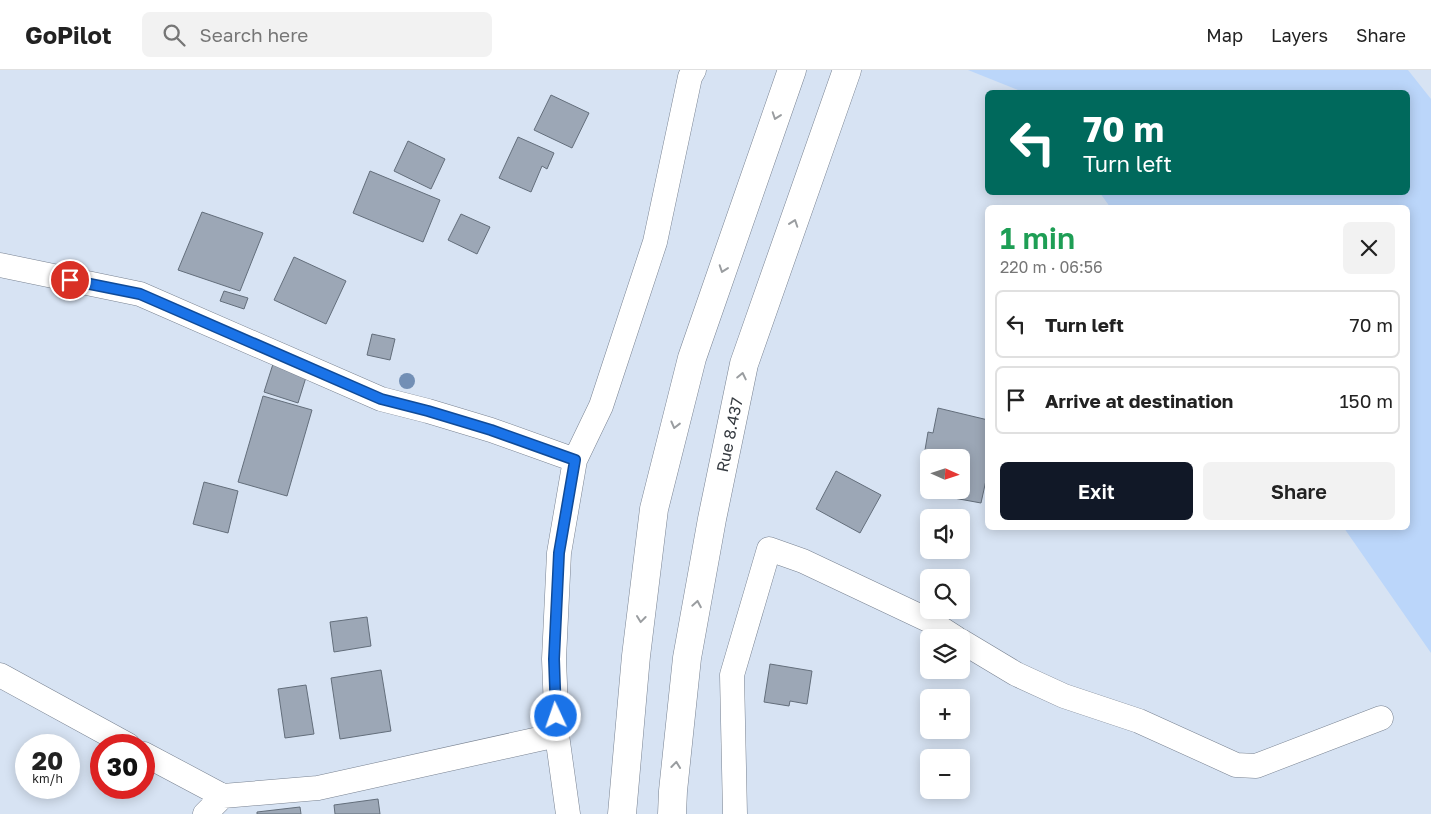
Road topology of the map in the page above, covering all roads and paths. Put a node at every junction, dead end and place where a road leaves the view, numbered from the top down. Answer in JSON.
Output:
{"nodes":[{"id":1,"x":792,"y":70,"type":"edge"},
{"id":2,"x":847,"y":70,"type":"edge"},
{"id":3,"x":687,"y":72,"type":"edge"},
{"id":4,"x":0,"y":265,"type":"edge"},
{"id":5,"x":575,"y":460,"type":"junction"},
{"id":6,"x":942,"y":629,"type":"edge"},
{"id":7,"x":970,"y":646,"type":"edge"},
{"id":8,"x":0,"y":675,"type":"edge"},
{"id":9,"x":1381,"y":718,"type":"dead end"},
{"id":10,"x":108,"y":734,"type":"edge"},
{"id":11,"x":557,"y":735,"type":"junction"},
{"id":12,"x":155,"y":760,"type":"edge"},
{"id":13,"x":223,"y":796,"type":"junction"},
{"id":14,"x":205,"y":814,"type":"edge"},
{"id":15,"x":568,"y":814,"type":"edge"},
{"id":16,"x":622,"y":814,"type":"edge"},
{"id":17,"x":672,"y":814,"type":"edge"},
{"id":18,"x":735,"y":814,"type":"edge"}],
"edges":[{"from":1,"to":16,"type":"main road","one_way":true},
{"from":17,"to":2,"type":"main road","name":"Rue 8.437","one_way":true},
{"from":3,"to":5,"type":"street"},
{"from":4,"to":5,"type":"street"},
{"from":5,"to":11,"type":"street"},
{"from":6,"to":18,"type":"street"},
{"from":7,"to":9,"type":"street"},
{"from":8,"to":10,"type":"street"},
{"from":11,"to":13,"type":"street"},
{"from":11,"to":15,"type":"street"},
{"from":12,"to":13,"type":"street"},
{"from":13,"to":14,"type":"street"}]}
